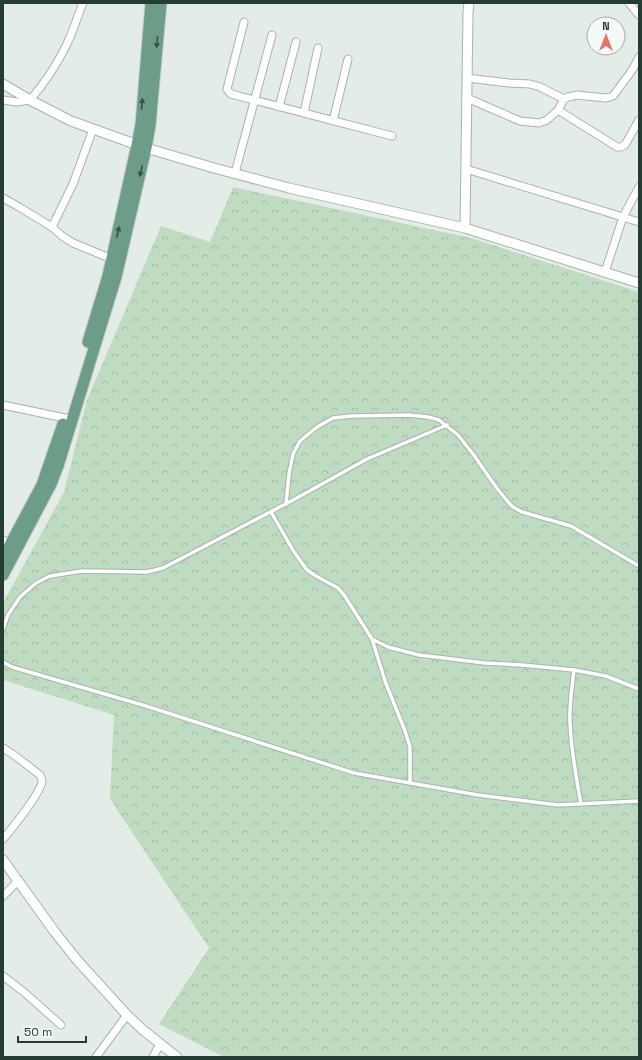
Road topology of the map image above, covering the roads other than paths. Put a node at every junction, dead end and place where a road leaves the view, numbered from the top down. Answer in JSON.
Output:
{"nodes":[{"id":1,"x":83,"y":3,"type":"edge"},
{"id":2,"x":151,"y":3,"type":"edge"},
{"id":3,"x":469,"y":3,"type":"edge"},
{"id":4,"x":629,"y":3,"type":"edge"},
{"id":5,"x":639,"y":16,"type":"edge"},
{"id":6,"x":244,"y":22,"type":"dead end"},
{"id":7,"x":272,"y":35,"type":"dead end"},
{"id":8,"x":296,"y":42,"type":"dead end"},
{"id":9,"x":318,"y":48,"type":"dead end"},
{"id":10,"x":639,"y":56,"type":"edge"},
{"id":11,"x":348,"y":59,"type":"dead end"},
{"id":12,"x":467,"y":78,"type":"junction"},
{"id":13,"x":3,"y":84,"type":"edge"},
{"id":14,"x":467,"y":98,"type":"junction"},
{"id":15,"x":564,"y":99,"type":"junction"},
{"id":16,"x":3,"y":100,"type":"edge"},
{"id":17,"x":30,"y":100,"type":"junction"},
{"id":18,"x":255,"y":101,"type":"junction"},
{"id":19,"x":279,"y":107,"type":"junction"},
{"id":20,"x":558,"y":110,"type":"junction"},
{"id":21,"x":304,"y":113,"type":"junction"},
{"id":22,"x":639,"y":120,"type":"edge"},
{"id":23,"x":333,"y":121,"type":"junction"},
{"id":24,"x":93,"y":129,"type":"junction"},
{"id":25,"x":392,"y":136,"type":"dead end"},
{"id":26,"x":142,"y":147,"type":"junction"},
{"id":27,"x":466,"y":169,"type":"junction"},
{"id":28,"x":235,"y":173,"type":"junction"},
{"id":29,"x":639,"y":187,"type":"edge"},
{"id":30,"x":3,"y":198,"type":"edge"},
{"id":31,"x":623,"y":217,"type":"junction"},
{"id":32,"x":639,"y":222,"type":"edge"},
{"id":33,"x":52,"y":227,"type":"junction"},
{"id":34,"x":465,"y":228,"type":"junction"},
{"id":35,"x":112,"y":259,"type":"junction"},
{"id":36,"x":605,"y":272,"type":"junction"},
{"id":37,"x":639,"y":283,"type":"edge"},
{"id":38,"x":3,"y":405,"type":"edge"},
{"id":39,"x":65,"y":418,"type":"junction"},
{"id":40,"x":447,"y":425,"type":"junction"},
{"id":41,"x":286,"y":504,"type":"junction"},
{"id":42,"x":271,"y":512,"type":"junction"},
{"id":43,"x":6,"y":543,"type":"edge"},
{"id":44,"x":3,"y":558,"type":"edge"},
{"id":45,"x":639,"y":566,"type":"edge"},
{"id":46,"x":3,"y":575,"type":"edge"},
{"id":47,"x":3,"y":629,"type":"edge"},
{"id":48,"x":372,"y":639,"type":"junction"},
{"id":49,"x":3,"y":662,"type":"edge"},
{"id":50,"x":574,"y":670,"type":"junction"},
{"id":51,"x":639,"y":689,"type":"edge"},
{"id":52,"x":3,"y":748,"type":"edge"},
{"id":53,"x":410,"y":783,"type":"junction"},
{"id":54,"x":639,"y":801,"type":"edge"},
{"id":55,"x":580,"y":804,"type":"junction"},
{"id":56,"x":3,"y":839,"type":"edge"},
{"id":57,"x":3,"y":860,"type":"edge"},
{"id":58,"x":18,"y":881,"type":"junction"},
{"id":59,"x":3,"y":896,"type":"edge"},
{"id":60,"x":3,"y":976,"type":"edge"},
{"id":61,"x":127,"y":1015,"type":"junction"},
{"id":62,"x":61,"y":1025,"type":"dead end"},
{"id":63,"x":160,"y":1044,"type":"junction"},
{"id":64,"x":96,"y":1057,"type":"edge"},
{"id":65,"x":153,"y":1057,"type":"edge"},
{"id":66,"x":177,"y":1057,"type":"edge"}],
"edges":[{"from":1,"to":17,"type":"street"},
{"from":2,"to":26,"type":"main road"},
{"from":3,"to":12,"type":"street"},
{"from":4,"to":5,"type":"street"},
{"from":6,"to":18,"type":"street"},
{"from":7,"to":18,"type":"street"},
{"from":8,"to":19,"type":"street"},
{"from":9,"to":21,"type":"street"},
{"from":10,"to":15,"type":"street"},
{"from":11,"to":23,"type":"street"},
{"from":12,"to":14,"type":"street"},
{"from":12,"to":15,"type":"street"},
{"from":13,"to":17,"type":"street"},
{"from":14,"to":20,"type":"street"},
{"from":14,"to":27,"type":"street"},
{"from":15,"to":20,"type":"street"},
{"from":16,"to":17,"type":"street"},
{"from":17,"to":24,"type":"street"},
{"from":18,"to":19,"type":"street"},
{"from":18,"to":28,"type":"street"},
{"from":19,"to":21,"type":"street"},
{"from":20,"to":22,"type":"street"},
{"from":21,"to":23,"type":"street"},
{"from":23,"to":25,"type":"street"},
{"from":24,"to":26,"type":"street"},
{"from":24,"to":33,"type":"street"},
{"from":26,"to":28,"type":"street"},
{"from":35,"to":26,"type":"main road","one_way":true},
{"from":26,"to":46,"type":"main road","one_way":true},
{"from":27,"to":31,"type":"street"},
{"from":27,"to":34,"type":"street"},
{"from":28,"to":34,"type":"street"},
{"from":29,"to":31,"type":"street"},
{"from":30,"to":33,"type":"street"},
{"from":31,"to":32,"type":"street"},
{"from":31,"to":36,"type":"street"},
{"from":33,"to":35,"type":"street"},
{"from":34,"to":36,"type":"street"},
{"from":35,"to":39,"type":"main road"},
{"from":36,"to":37,"type":"street"},
{"from":38,"to":39,"type":"street"},
{"from":39,"to":43,"type":"main road"},
{"from":40,"to":41,"type":"lane"},
{"from":40,"to":41,"type":"lane"},
{"from":40,"to":45,"type":"lane"},
{"from":41,"to":42,"type":"lane"},
{"from":42,"to":47,"type":"lane"},
{"from":42,"to":48,"type":"lane"},
{"from":43,"to":44,"type":"main road"},
{"from":48,"to":50,"type":"lane"},
{"from":48,"to":53,"type":"lane"},
{"from":49,"to":53,"type":"lane"},
{"from":50,"to":51,"type":"lane"},
{"from":50,"to":55,"type":"lane"},
{"from":52,"to":56,"type":"street"},
{"from":53,"to":55,"type":"lane"},
{"from":54,"to":55,"type":"lane"},
{"from":57,"to":58,"type":"street"},
{"from":58,"to":59,"type":"street"},
{"from":58,"to":61,"type":"street"},
{"from":60,"to":62,"type":"street"},
{"from":61,"to":63,"type":"street"},
{"from":61,"to":64,"type":"street"},
{"from":63,"to":65,"type":"street"},
{"from":63,"to":66,"type":"street"}]}
